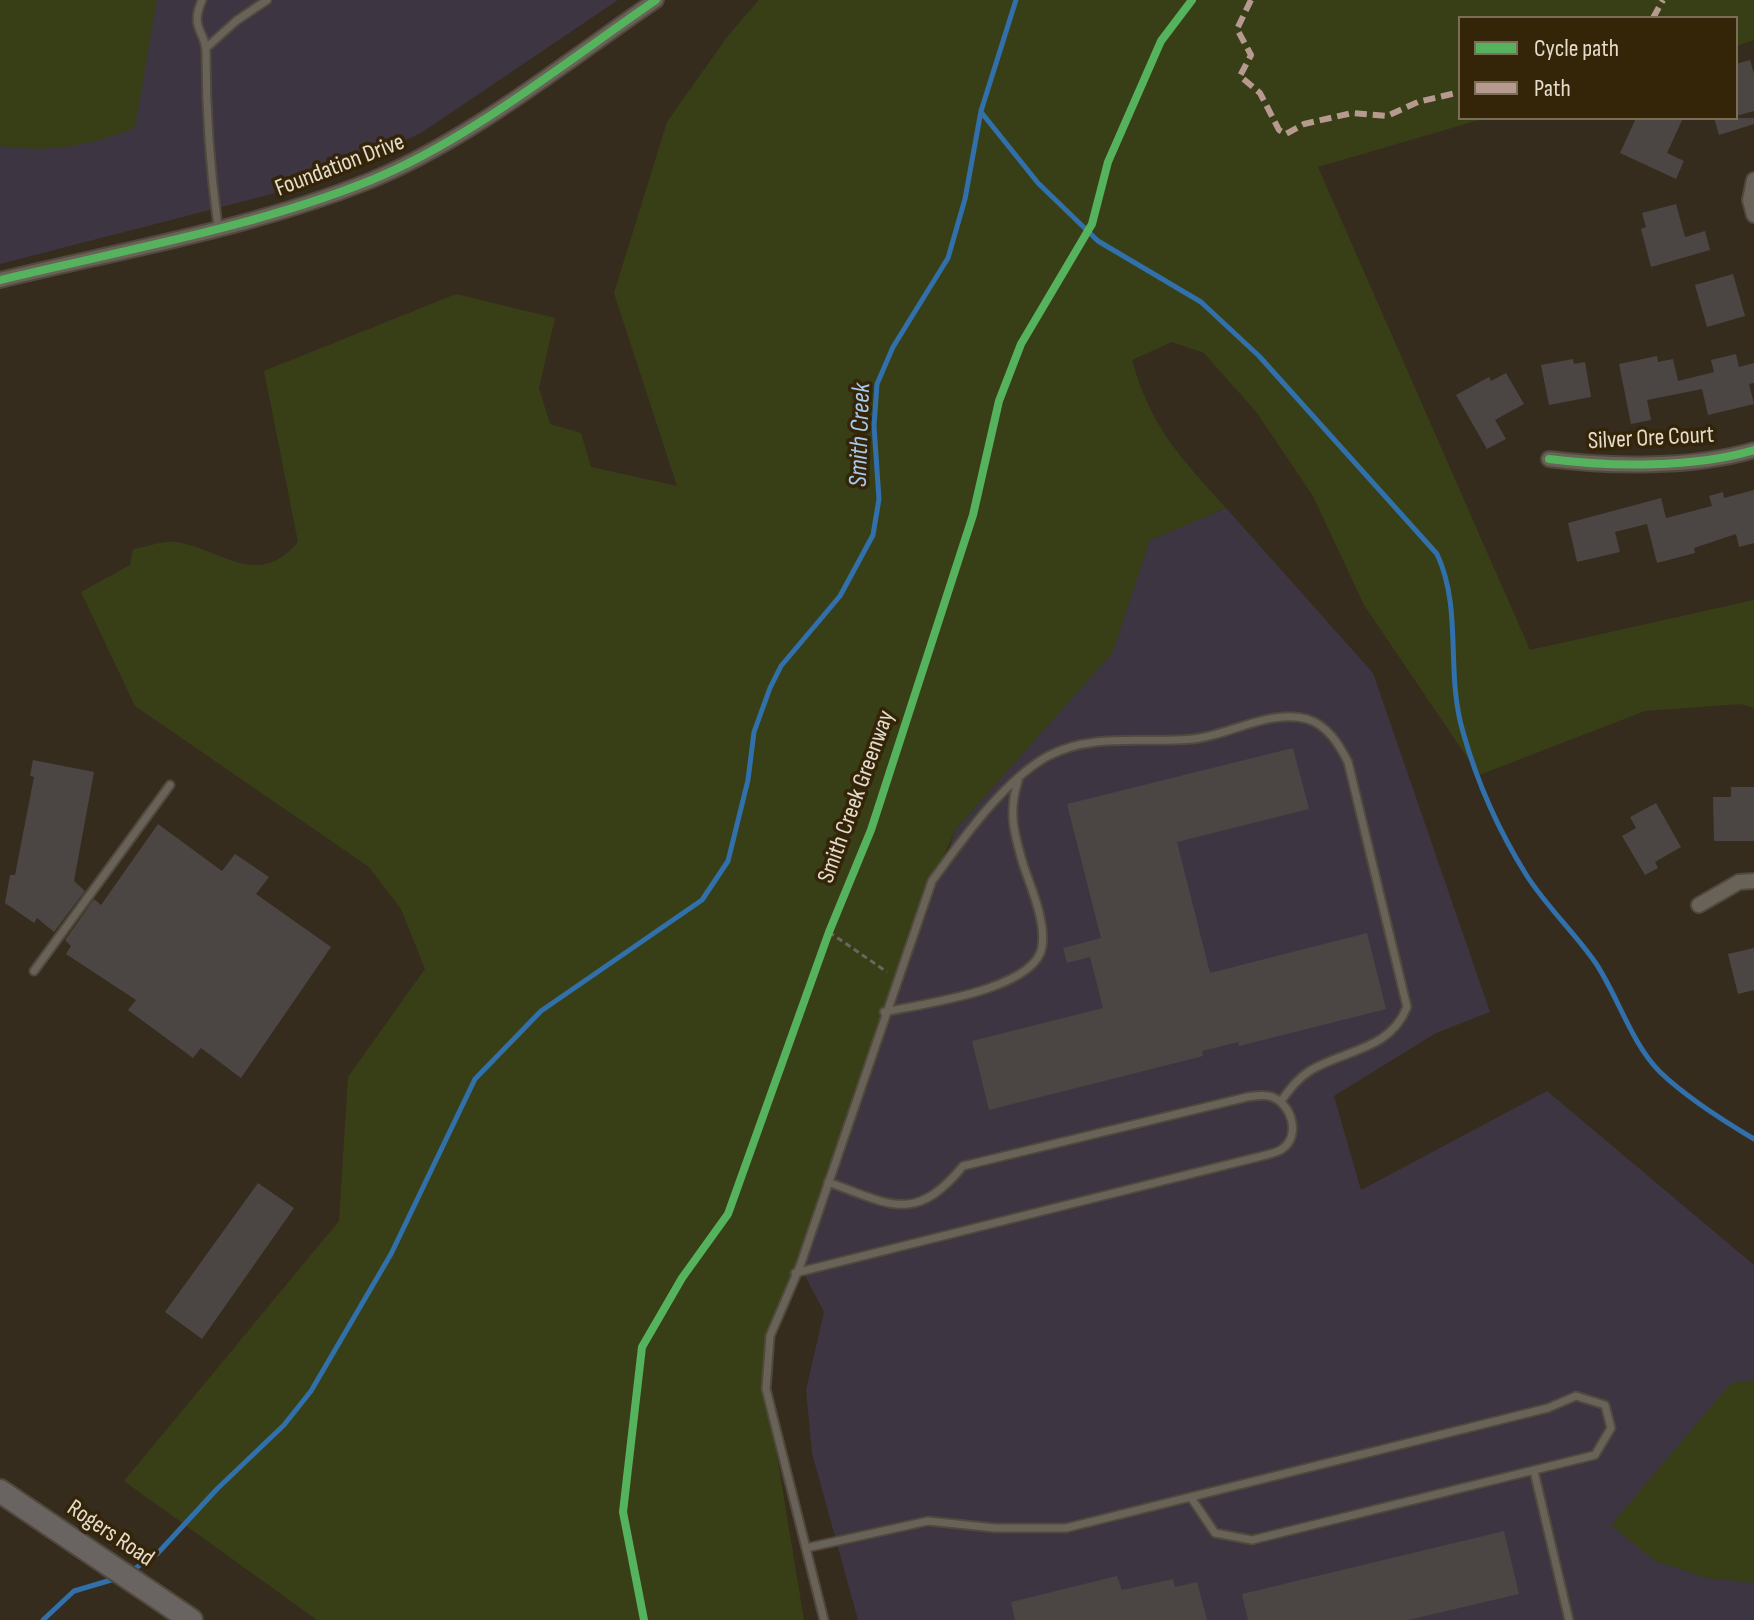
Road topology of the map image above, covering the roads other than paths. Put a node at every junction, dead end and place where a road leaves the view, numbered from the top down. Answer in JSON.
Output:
{"nodes":[{"id":1,"x":202,"y":0,"type":"edge"},
{"id":2,"x":267,"y":0,"type":"edge"},
{"id":3,"x":656,"y":0,"type":"edge"},
{"id":4,"x":206,"y":48,"type":"junction"},
{"id":5,"x":1754,"y":180,"type":"edge"},
{"id":6,"x":1754,"y":215,"type":"edge"},
{"id":7,"x":218,"y":227,"type":"junction"},
{"id":8,"x":0,"y":280,"type":"edge"},
{"id":9,"x":1754,"y":450,"type":"edge"},
{"id":10,"x":1549,"y":459,"type":"dead end"},
{"id":11,"x":1019,"y":778,"type":"junction"},
{"id":12,"x":170,"y":785,"type":"dead end"},
{"id":13,"x":1754,"y":881,"type":"edge"},
{"id":14,"x":1699,"y":905,"type":"dead end"},
{"id":15,"x":34,"y":971,"type":"dead end"},
{"id":16,"x":884,"y":1012,"type":"junction"},
{"id":17,"x":1281,"y":1101,"type":"junction"},
{"id":18,"x":828,"y":1182,"type":"junction"},
{"id":19,"x":795,"y":1273,"type":"junction"},
{"id":20,"x":1534,"y":1471,"type":"junction"},
{"id":21,"x":0,"y":1491,"type":"edge"},
{"id":22,"x":1192,"y":1499,"type":"junction"},
{"id":23,"x":806,"y":1548,"type":"junction"},
{"id":24,"x":191,"y":1620,"type":"edge"},
{"id":25,"x":824,"y":1620,"type":"edge"},
{"id":26,"x":1569,"y":1620,"type":"edge"}],
"edges":[{"from":1,"to":4,"type":"lane"},
{"from":2,"to":4,"type":"lane"},
{"from":3,"to":7,"type":"street","name":"Foundation Drive"},
{"from":4,"to":7,"type":"lane"},
{"from":5,"to":6,"type":"street"},
{"from":7,"to":8,"type":"street","name":"Foundation Drive"},
{"from":9,"to":10,"type":"street","name":"Silver Ore Court"},
{"from":11,"to":16,"type":"lane"},
{"from":11,"to":16,"type":"lane"},
{"from":11,"to":17,"type":"lane"},
{"from":12,"to":15,"type":"lane"},
{"from":13,"to":14,"type":"street"},
{"from":16,"to":18,"type":"lane"},
{"from":17,"to":18,"type":"lane"},
{"from":17,"to":19,"type":"lane"},
{"from":18,"to":19,"type":"lane"},
{"from":19,"to":23,"type":"lane"},
{"from":20,"to":22,"type":"lane"},
{"from":20,"to":22,"type":"lane"},
{"from":20,"to":26,"type":"lane"},
{"from":21,"to":24,"type":"main road","name":"Rogers Road"},
{"from":22,"to":23,"type":"lane"},
{"from":23,"to":25,"type":"lane"}]}
